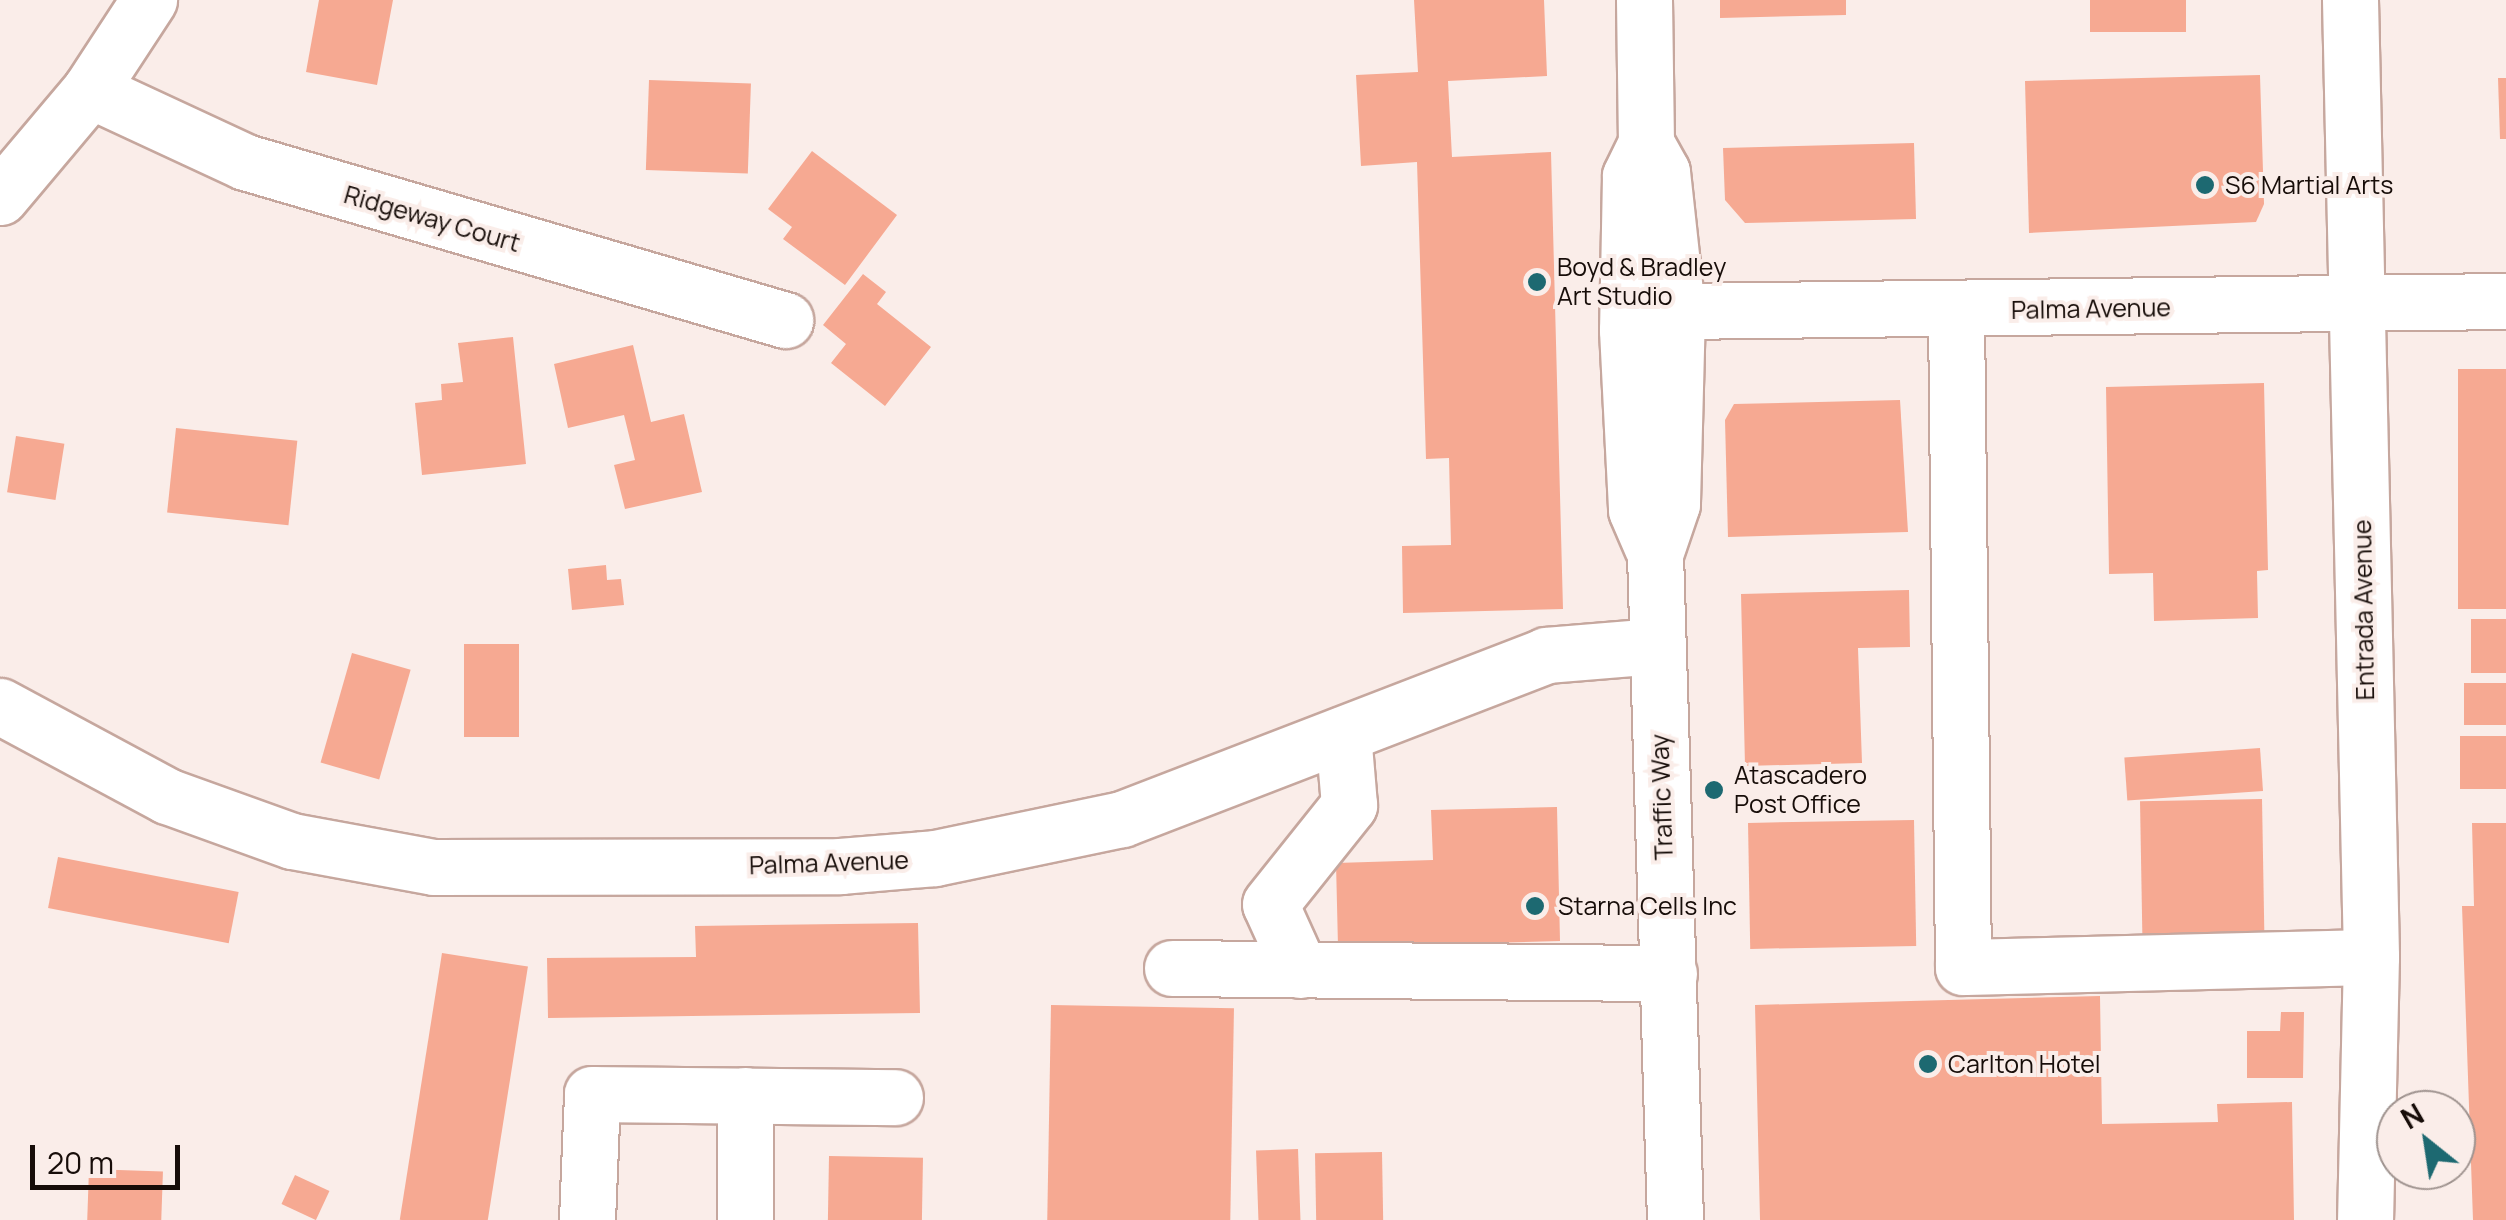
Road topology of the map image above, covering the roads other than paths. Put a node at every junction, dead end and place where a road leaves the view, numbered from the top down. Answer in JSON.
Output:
{"nodes":[{"id":1,"x":149,"y":0,"type":"edge"},
{"id":2,"x":1644,"y":0,"type":"edge"},
{"id":3,"x":2350,"y":0,"type":"edge"},
{"id":4,"x":90,"y":90,"type":"junction"},
{"id":5,"x":1646,"y":143,"type":"junction"},
{"id":6,"x":0,"y":197,"type":"edge"},
{"id":7,"x":2506,"y":301,"type":"edge"},
{"id":8,"x":2357,"y":304,"type":"junction"},
{"id":9,"x":1677,"y":311,"type":"junction"},
{"id":10,"x":1956,"y":312,"type":"junction"},
{"id":11,"x":785,"y":320,"type":"dead end"},
{"id":12,"x":1655,"y":554,"type":"junction"},
{"id":13,"x":1656,"y":646,"type":"junction"},
{"id":14,"x":0,"y":706,"type":"edge"},
{"id":15,"x":1344,"y":734,"type":"junction"},
{"id":16,"x":2371,"y":957,"type":"junction"},
{"id":17,"x":1172,"y":968,"type":"dead end"},
{"id":18,"x":1300,"y":970,"type":"junction"},
{"id":19,"x":1669,"y":973,"type":"junction"},
{"id":20,"x":745,"y":1096,"type":"junction"},
{"id":21,"x":895,"y":1097,"type":"dead end"},
{"id":22,"x":587,"y":1220,"type":"edge"},
{"id":23,"x":745,"y":1220,"type":"edge"},
{"id":24,"x":1675,"y":1220,"type":"edge"},
{"id":25,"x":2365,"y":1220,"type":"edge"}],
"edges":[{"from":1,"to":4,"type":"street"},
{"from":2,"to":5,"type":"street","name":"Traffic Way"},
{"from":3,"to":8,"type":"street","name":"Entrada Avenue"},
{"from":4,"to":6,"type":"street"},
{"from":4,"to":11,"type":"street","name":"Ridgeway Court"},
{"from":5,"to":9,"type":"street","name":"Traffic Way"},
{"from":5,"to":12,"type":"street","name":"Traffic Way"},
{"from":7,"to":8,"type":"street","name":"Palma Avenue"},
{"from":8,"to":10,"type":"street","name":"Palma Avenue"},
{"from":8,"to":16,"type":"street","name":"Entrada Avenue"},
{"from":9,"to":10,"type":"street","name":"Palma Avenue"},
{"from":9,"to":12,"type":"street","name":"Traffic Way"},
{"from":10,"to":16,"type":"street"},
{"from":12,"to":13,"type":"street","name":"Traffic Way"},
{"from":13,"to":15,"type":"street","name":"Palma Avenue"},
{"from":13,"to":19,"type":"street","name":"Traffic Way"},
{"from":14,"to":15,"type":"street","name":"Palma Avenue"},
{"from":15,"to":18,"type":"street"},
{"from":16,"to":25,"type":"street","name":"Entrada Avenue"},
{"from":17,"to":18,"type":"street"},
{"from":18,"to":19,"type":"street"},
{"from":19,"to":24,"type":"street","name":"Traffic Way"},
{"from":20,"to":21,"type":"street"},
{"from":20,"to":22,"type":"street"},
{"from":20,"to":23,"type":"street"}]}
